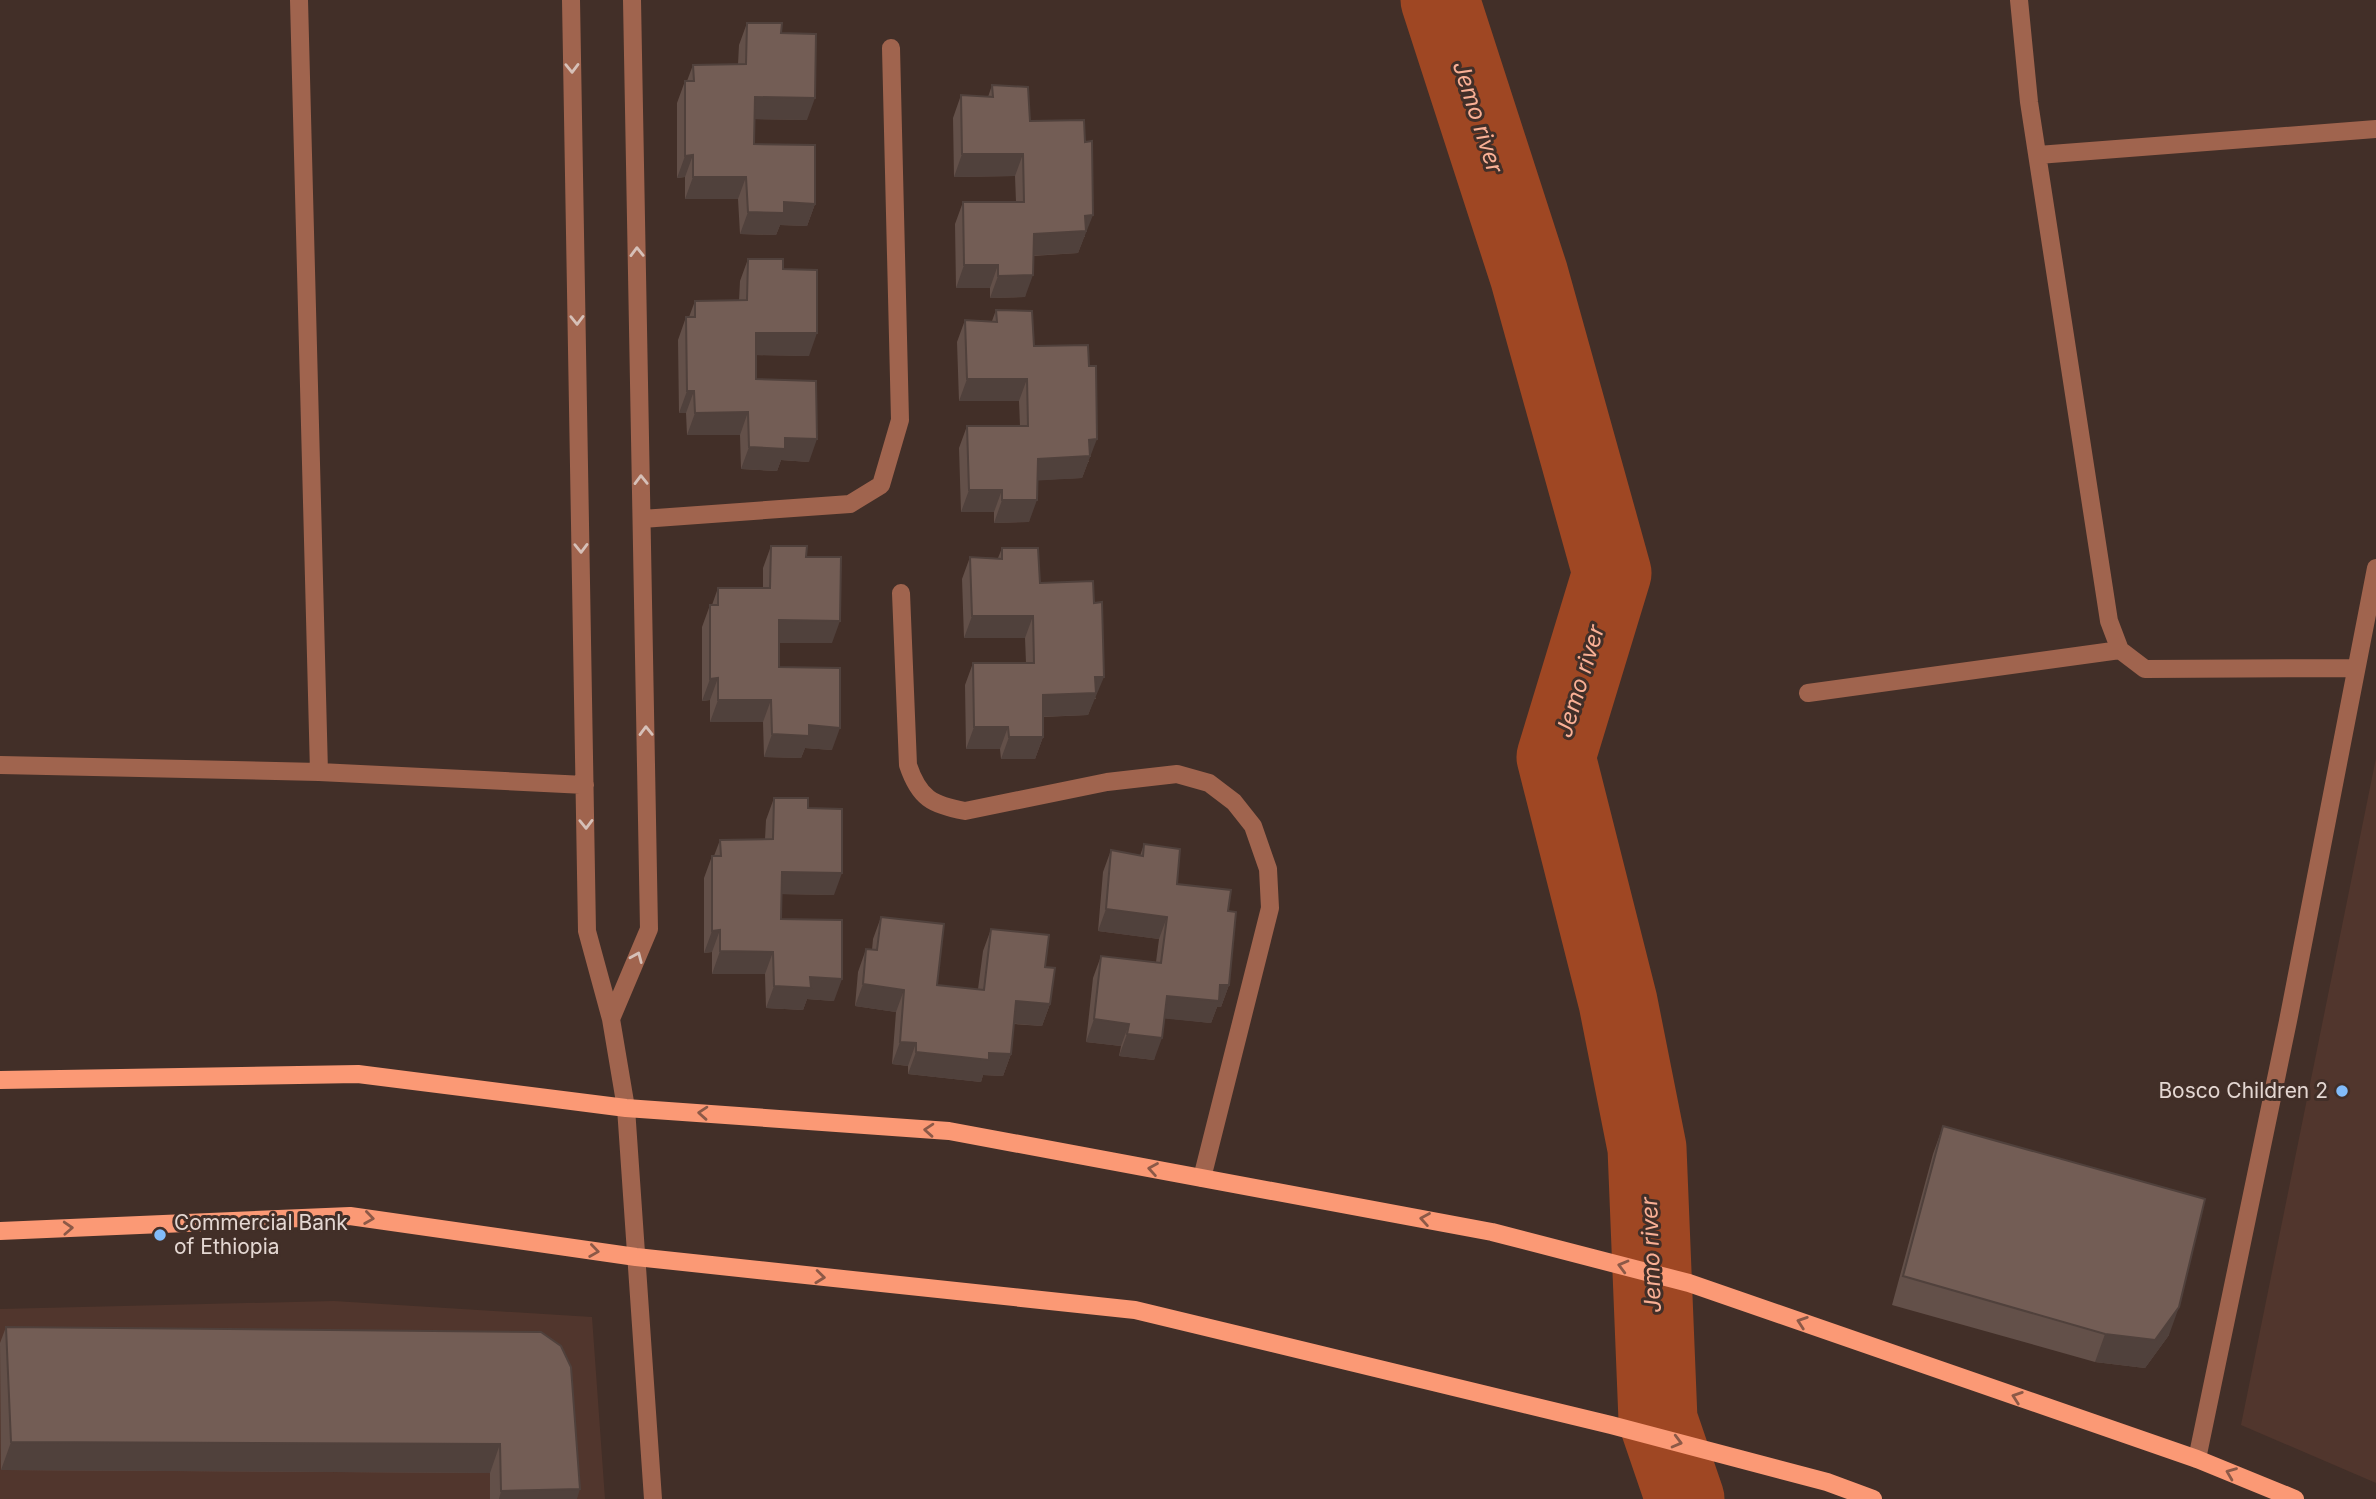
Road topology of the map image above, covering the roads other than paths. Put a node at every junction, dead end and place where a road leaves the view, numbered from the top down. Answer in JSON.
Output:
{"nodes":[{"id":1,"x":299,"y":0,"type":"edge"},
{"id":2,"x":571,"y":0,"type":"edge"},
{"id":3,"x":632,"y":0,"type":"edge"},
{"id":4,"x":2019,"y":0,"type":"edge"},
{"id":5,"x":891,"y":48,"type":"dead end"},
{"id":6,"x":2376,"y":129,"type":"edge"},
{"id":7,"x":2038,"y":155,"type":"junction"},
{"id":8,"x":642,"y":519,"type":"junction"},
{"id":9,"x":2376,"y":568,"type":"edge"},
{"id":10,"x":901,"y":593,"type":"dead end"},
{"id":11,"x":2120,"y":650,"type":"junction"},
{"id":12,"x":2356,"y":668,"type":"junction"},
{"id":13,"x":1808,"y":693,"type":"dead end"},
{"id":14,"x":0,"y":765,"type":"edge"},
{"id":15,"x":319,"y":772,"type":"junction"},
{"id":16,"x":585,"y":785,"type":"junction"},
{"id":17,"x":611,"y":1019,"type":"junction"},
{"id":18,"x":0,"y":1080,"type":"edge"},
{"id":19,"x":626,"y":1108,"type":"junction"},
{"id":20,"x":1202,"y":1178,"type":"junction"},
{"id":21,"x":0,"y":1231,"type":"edge"},
{"id":22,"x":636,"y":1257,"type":"junction"},
{"id":23,"x":2197,"y":1460,"type":"junction"},
{"id":24,"x":653,"y":1499,"type":"edge"},
{"id":25,"x":1873,"y":1499,"type":"edge"},
{"id":26,"x":2295,"y":1499,"type":"edge"}],
"edges":[{"from":1,"to":15,"type":"street"},
{"from":2,"to":16,"type":"street","one_way":true},
{"from":8,"to":3,"type":"street","one_way":true},
{"from":4,"to":7,"type":"street"},
{"from":5,"to":8,"type":"street"},
{"from":6,"to":7,"type":"street"},
{"from":7,"to":11,"type":"street"},
{"from":17,"to":8,"type":"street","one_way":true},
{"from":9,"to":12,"type":"street"},
{"from":10,"to":20,"type":"street"},
{"from":11,"to":12,"type":"street"},
{"from":11,"to":13,"type":"street"},
{"from":12,"to":23,"type":"street"},
{"from":14,"to":15,"type":"street"},
{"from":15,"to":16,"type":"street"},
{"from":16,"to":17,"type":"street","one_way":true},
{"from":17,"to":19,"type":"street"},
{"from":18,"to":19,"type":"main road"},
{"from":20,"to":19,"type":"main road","one_way":true},
{"from":19,"to":22,"type":"street"},
{"from":23,"to":20,"type":"main road","one_way":true},
{"from":21,"to":22,"type":"main road","one_way":true},
{"from":22,"to":24,"type":"street"},
{"from":22,"to":25,"type":"main road","one_way":true},
{"from":26,"to":23,"type":"main road","one_way":true}]}
